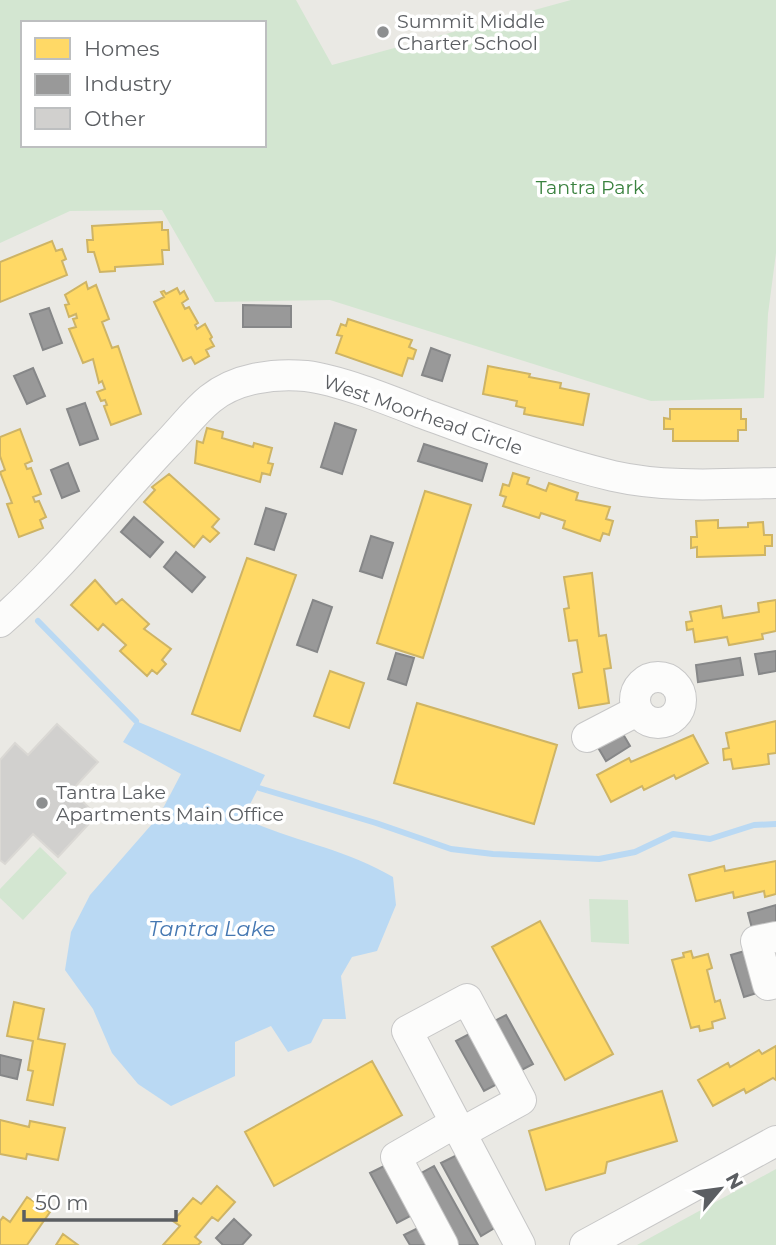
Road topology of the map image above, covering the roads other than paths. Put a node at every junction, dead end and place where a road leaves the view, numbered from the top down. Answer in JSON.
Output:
{"nodes":[{"id":1,"x":776,"y":483,"type":"edge"},
{"id":2,"x":0,"y":622,"type":"edge"},
{"id":3,"x":637,"y":711,"type":"dead end"},
{"id":4,"x":586,"y":737,"type":"dead end"},
{"id":5,"x":776,"y":937,"type":"edge"},
{"id":6,"x":776,"y":983,"type":"edge"},
{"id":7,"x":776,"y":1141,"type":"edge"},
{"id":8,"x":443,"y":1245,"type":"edge"},
{"id":9,"x":520,"y":1245,"type":"edge"},
{"id":10,"x":585,"y":1245,"type":"edge"}],
"edges":[{"from":1,"to":2,"type":"street","name":"West Moorhead Circle"},
{"from":3,"to":4,"type":"street"},
{"from":5,"to":6,"type":"street"},
{"from":7,"to":10,"type":"street"},
{"from":8,"to":9,"type":"street"}]}
